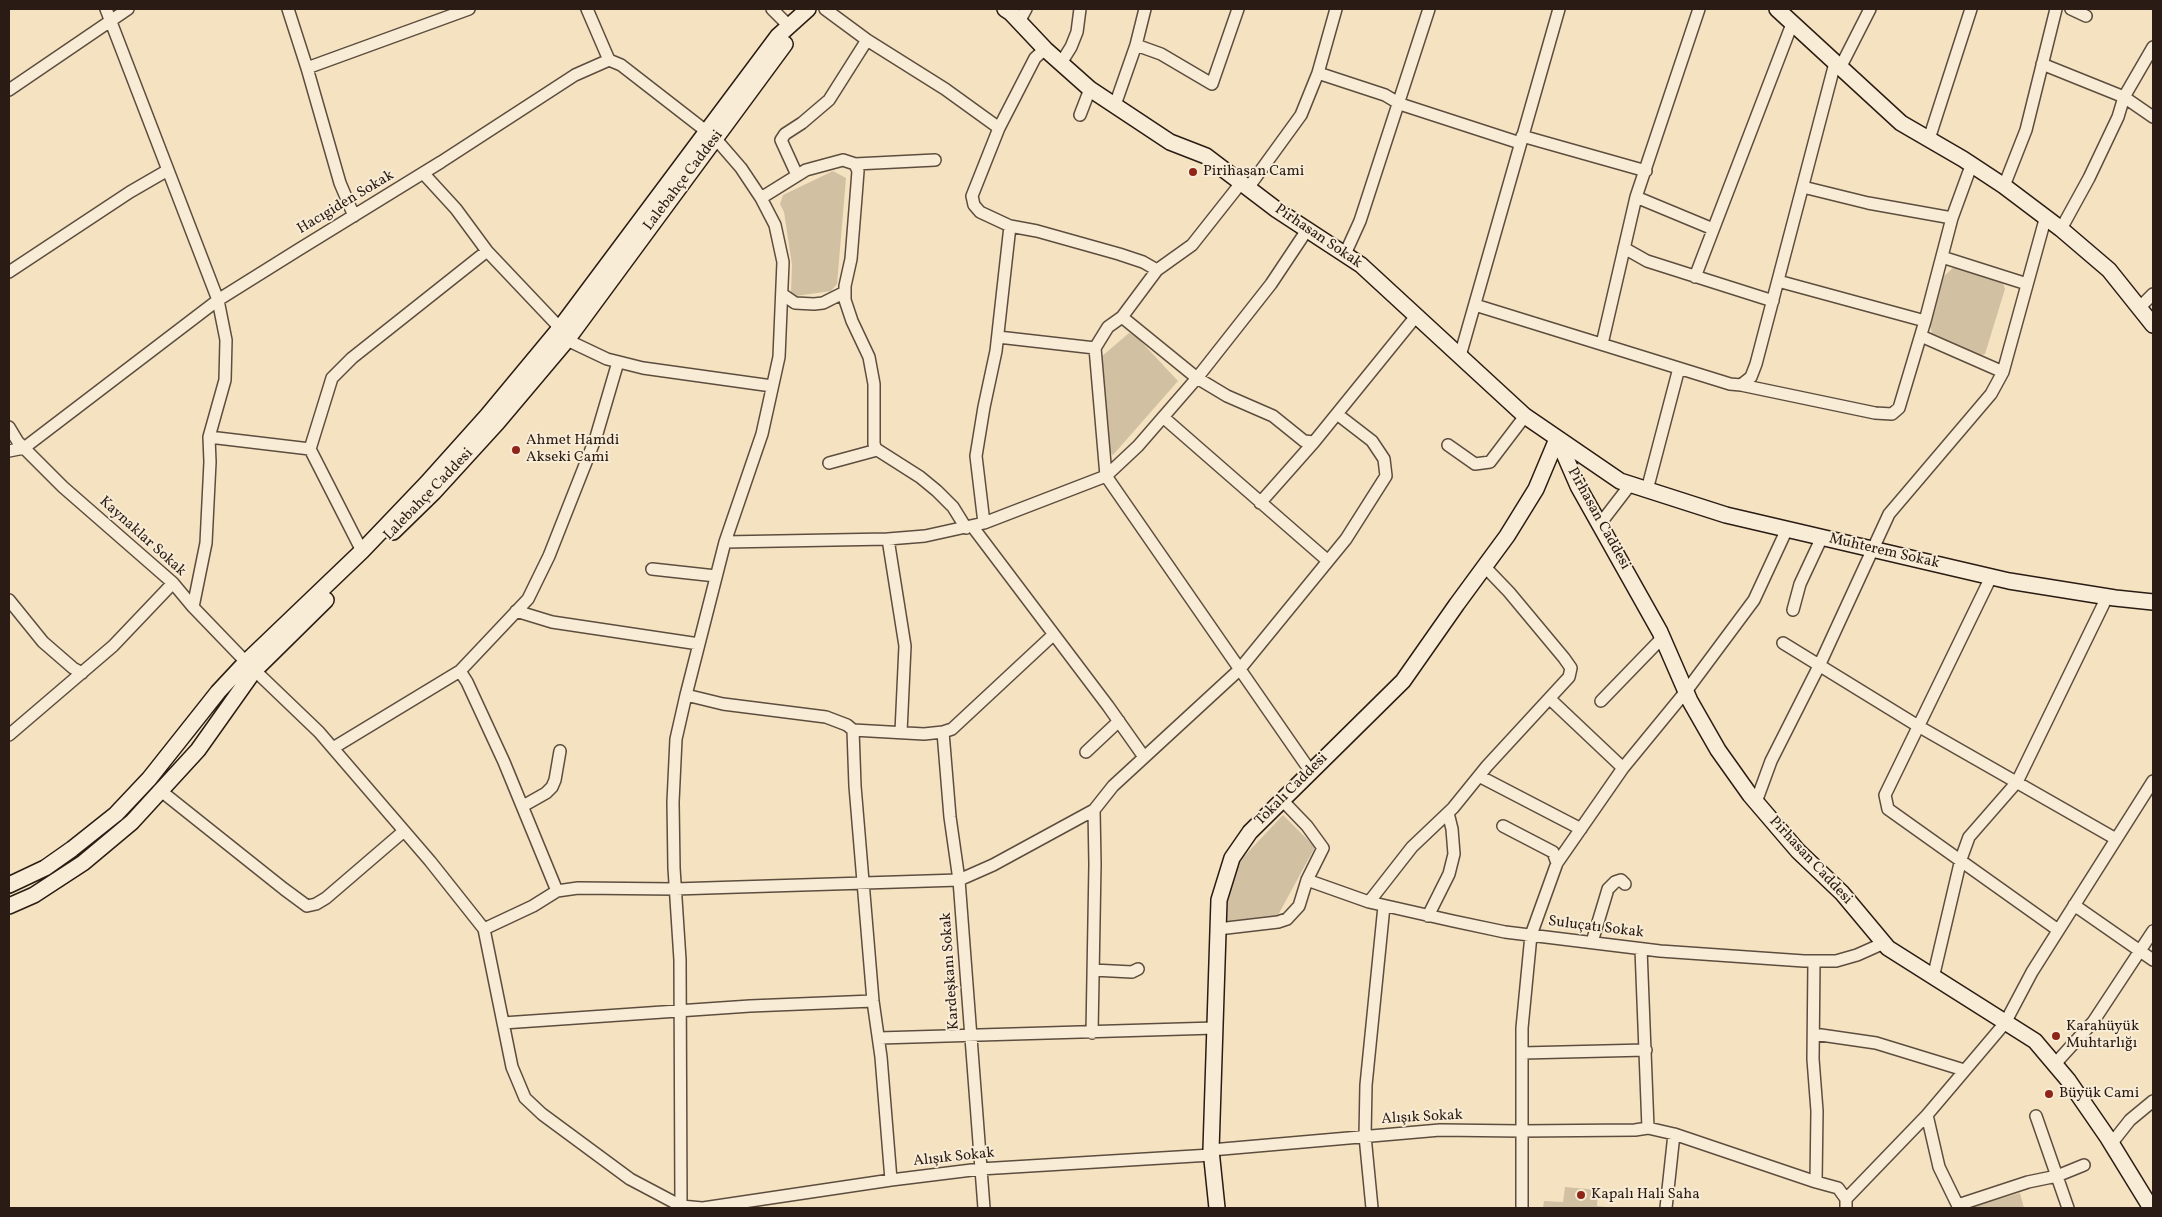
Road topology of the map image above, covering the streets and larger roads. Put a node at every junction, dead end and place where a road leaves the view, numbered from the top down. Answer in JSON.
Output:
{"nodes":[{"id":1,"x":106,"y":9,"type":"edge"},
{"id":2,"x":128,"y":9,"type":"edge"},
{"id":3,"x":288,"y":9,"type":"edge"},
{"id":4,"x":469,"y":9,"type":"edge"},
{"id":5,"x":587,"y":9,"type":"edge"},
{"id":6,"x":772,"y":9,"type":"edge"},
{"id":7,"x":808,"y":9,"type":"edge"},
{"id":8,"x":825,"y":9,"type":"edge"},
{"id":9,"x":1004,"y":9,"type":"edge"},
{"id":10,"x":1080,"y":9,"type":"edge"},
{"id":11,"x":1145,"y":9,"type":"edge"},
{"id":12,"x":1238,"y":9,"type":"edge"},
{"id":13,"x":1336,"y":9,"type":"edge"},
{"id":14,"x":1429,"y":9,"type":"edge"},
{"id":15,"x":1559,"y":9,"type":"edge"},
{"id":16,"x":1699,"y":9,"type":"edge"},
{"id":17,"x":1777,"y":9,"type":"edge"},
{"id":18,"x":1870,"y":9,"type":"edge"},
{"id":19,"x":1972,"y":9,"type":"edge"},
{"id":20,"x":2056,"y":9,"type":"edge"},
{"id":21,"x":2071,"y":9,"type":"edge"},
{"id":22,"x":1023,"y":15,"type":"edge"},
{"id":23,"x":2086,"y":16,"type":"dead end"},
{"id":24,"x":110,"y":21,"type":"junction"},
{"id":25,"x":1792,"y":24,"type":"junction"},
{"id":26,"x":790,"y":27,"type":"junction"},
{"id":27,"x":867,"y":40,"type":"junction"},
{"id":28,"x":1136,"y":45,"type":"junction"},
{"id":29,"x":2153,"y":47,"type":"edge"},
{"id":30,"x":1045,"y":48,"type":"junction"},
{"id":31,"x":609,"y":60,"type":"junction"},
{"id":32,"x":1061,"y":63,"type":"junction"},
{"id":33,"x":2042,"y":64,"type":"junction"},
{"id":34,"x":1837,"y":66,"type":"junction"},
{"id":35,"x":307,"y":68,"type":"junction"},
{"id":36,"x":1318,"y":73,"type":"junction"},
{"id":37,"x":1090,"y":89,"type":"junction"},
{"id":38,"x":9,"y":90,"type":"edge"},
{"id":39,"x":2124,"y":97,"type":"junction"},
{"id":40,"x":1400,"y":104,"type":"junction"},
{"id":41,"x":1115,"y":105,"type":"junction"},
{"id":42,"x":1080,"y":115,"type":"dead end"},
{"id":43,"x":2153,"y":117,"type":"edge"},
{"id":44,"x":999,"y":128,"type":"junction"},
{"id":45,"x":711,"y":134,"type":"junction"},
{"id":46,"x":1521,"y":139,"type":"junction"},
{"id":47,"x":1930,"y":139,"type":"junction"},
{"id":48,"x":935,"y":160,"type":"dead end"},
{"id":49,"x":855,"y":164,"type":"junction"},
{"id":50,"x":1971,"y":166,"type":"junction"},
{"id":51,"x":168,"y":170,"type":"junction"},
{"id":52,"x":1646,"y":171,"type":"junction"},
{"id":53,"x":423,"y":173,"type":"junction"},
{"id":54,"x":797,"y":175,"type":"junction"},
{"id":55,"x":1244,"y":186,"type":"junction"},
{"id":56,"x":2004,"y":186,"type":"junction"},
{"id":57,"x":1803,"y":187,"type":"junction"},
{"id":58,"x":762,"y":198,"type":"junction"},
{"id":59,"x":1636,"y":198,"type":"junction"},
{"id":60,"x":354,"y":216,"type":"junction"},
{"id":61,"x":2046,"y":216,"type":"junction"},
{"id":62,"x":1952,"y":218,"type":"junction"},
{"id":63,"x":1010,"y":226,"type":"junction"},
{"id":64,"x":1713,"y":229,"type":"junction"},
{"id":65,"x":2062,"y":229,"type":"junction"},
{"id":66,"x":1307,"y":230,"type":"junction"},
{"id":67,"x":1624,"y":248,"type":"junction"},
{"id":68,"x":488,"y":251,"type":"junction"},
{"id":69,"x":1345,"y":254,"type":"junction"},
{"id":70,"x":1942,"y":257,"type":"junction"},
{"id":71,"x":1157,"y":270,"type":"junction"},
{"id":72,"x":9,"y":272,"type":"edge"},
{"id":73,"x":1695,"y":277,"type":"junction"},
{"id":74,"x":1778,"y":281,"type":"junction"},
{"id":75,"x":2027,"y":284,"type":"junction"},
{"id":76,"x":845,"y":292,"type":"junction"},
{"id":77,"x":782,"y":294,"type":"junction"},
{"id":78,"x":2153,"y":294,"type":"edge"},
{"id":79,"x":218,"y":300,"type":"junction"},
{"id":80,"x":1773,"y":301,"type":"junction"},
{"id":81,"x":1475,"y":305,"type":"junction"},
{"id":82,"x":2139,"y":308,"type":"junction"},
{"id":83,"x":1416,"y":316,"type":"junction"},
{"id":84,"x":1122,"y":318,"type":"junction"},
{"id":85,"x":1925,"y":321,"type":"junction"},
{"id":86,"x":2153,"y":325,"type":"edge"},
{"id":87,"x":564,"y":334,"type":"junction"},
{"id":88,"x":1921,"y":336,"type":"junction"},
{"id":89,"x":998,"y":337,"type":"junction"},
{"id":90,"x":1602,"y":344,"type":"junction"},
{"id":91,"x":1095,"y":348,"type":"junction"},
{"id":92,"x":1460,"y":356,"type":"junction"},
{"id":93,"x":618,"y":362,"type":"junction"},
{"id":94,"x":1679,"y":368,"type":"junction"},
{"id":95,"x":2003,"y":372,"type":"junction"},
{"id":96,"x":1197,"y":378,"type":"junction"},
{"id":97,"x":1741,"y":385,"type":"junction"},
{"id":98,"x":772,"y":386,"type":"junction"},
{"id":99,"x":1337,"y":414,"type":"junction"},
{"id":100,"x":1524,"y":416,"type":"junction"},
{"id":101,"x":1163,"y":417,"type":"junction"},
{"id":102,"x":9,"y":427,"type":"edge"},
{"id":103,"x":209,"y":437,"type":"junction"},
{"id":104,"x":1557,"y":439,"type":"junction"},
{"id":105,"x":1314,"y":442,"type":"junction"},
{"id":106,"x":1448,"y":445,"type":"dead end"},
{"id":107,"x":24,"y":448,"type":"junction"},
{"id":108,"x":310,"y":449,"type":"junction"},
{"id":109,"x":877,"y":450,"type":"junction"},
{"id":110,"x":9,"y":451,"type":"edge"},
{"id":111,"x":829,"y":463,"type":"dead end"},
{"id":112,"x":1106,"y":476,"type":"junction"},
{"id":113,"x":1625,"y":483,"type":"junction"},
{"id":114,"x":1647,"y":490,"type":"junction"},
{"id":115,"x":1260,"y":503,"type":"junction"},
{"id":116,"x":984,"y":523,"type":"junction"},
{"id":117,"x":1600,"y":524,"type":"junction"},
{"id":118,"x":969,"y":527,"type":"junction"},
{"id":119,"x":1787,"y":529,"type":"junction"},
{"id":120,"x":1822,"y":537,"type":"junction"},
{"id":121,"x":888,"y":540,"type":"junction"},
{"id":122,"x":725,"y":542,"type":"junction"},
{"id":123,"x":1874,"y":550,"type":"junction"},
{"id":124,"x":362,"y":551,"type":"junction"},
{"id":125,"x":1328,"y":561,"type":"junction"},
{"id":126,"x":1485,"y":567,"type":"junction"},
{"id":127,"x":652,"y":569,"type":"dead end"},
{"id":128,"x":716,"y":576,"type":"junction"},
{"id":129,"x":1991,"y":577,"type":"junction"},
{"id":130,"x":173,"y":583,"type":"junction"},
{"id":131,"x":2107,"y":596,"type":"junction"},
{"id":132,"x":9,"y":600,"type":"edge"},
{"id":133,"x":2153,"y":602,"type":"edge"},
{"id":134,"x":193,"y":607,"type":"junction"},
{"id":135,"x":1793,"y":610,"type":"dead end"},
{"id":136,"x":516,"y":611,"type":"junction"},
{"id":137,"x":1053,"y":635,"type":"junction"},
{"id":138,"x":1662,"y":638,"type":"junction"},
{"id":139,"x":1783,"y":643,"type":"dead end"},
{"id":140,"x":699,"y":644,"type":"junction"},
{"id":141,"x":250,"y":666,"type":"junction"},
{"id":142,"x":1819,"y":666,"type":"junction"},
{"id":143,"x":1239,"y":670,"type":"junction"},
{"id":144,"x":460,"y":671,"type":"junction"},
{"id":145,"x":82,"y":673,"type":"junction"},
{"id":146,"x":1687,"y":690,"type":"junction"},
{"id":147,"x":686,"y":695,"type":"junction"},
{"id":148,"x":1550,"y":700,"type":"junction"},
{"id":149,"x":1602,"y":701,"type":"dead end"},
{"id":150,"x":1119,"y":722,"type":"junction"},
{"id":151,"x":1918,"y":726,"type":"junction"},
{"id":152,"x":853,"y":730,"type":"junction"},
{"id":153,"x":901,"y":732,"type":"junction"},
{"id":154,"x":943,"y":732,"type":"junction"},
{"id":155,"x":9,"y":735,"type":"edge"},
{"id":156,"x":333,"y":748,"type":"junction"},
{"id":157,"x":560,"y":751,"type":"dead end"},
{"id":158,"x":1086,"y":752,"type":"dead end"},
{"id":159,"x":1144,"y":757,"type":"junction"},
{"id":160,"x":1623,"y":768,"type":"junction"},
{"id":161,"x":1311,"y":772,"type":"junction"},
{"id":162,"x":1479,"y":776,"type":"junction"},
{"id":163,"x":2153,"y":781,"type":"edge"},
{"id":164,"x":2016,"y":782,"type":"junction"},
{"id":165,"x":162,"y":791,"type":"junction"},
{"id":166,"x":1282,"y":800,"type":"junction"},
{"id":167,"x":1756,"y":802,"type":"junction"},
{"id":168,"x":523,"y":806,"type":"junction"},
{"id":169,"x":1094,"y":810,"type":"junction"},
{"id":170,"x":1448,"y":813,"type":"junction"},
{"id":171,"x":1503,"y":826,"type":"dead end"},
{"id":172,"x":1581,"y":829,"type":"junction"},
{"id":173,"x":404,"y":831,"type":"junction"},
{"id":174,"x":2116,"y":839,"type":"junction"},
{"id":175,"x":1961,"y":859,"type":"junction"},
{"id":176,"x":1558,"y":863,"type":"junction"},
{"id":177,"x":959,"y":880,"type":"junction"},
{"id":178,"x":1307,"y":880,"type":"junction"},
{"id":179,"x":863,"y":883,"type":"junction"},
{"id":180,"x":1625,"y":884,"type":"dead end"},
{"id":181,"x":9,"y":885,"type":"edge"},
{"id":182,"x":675,"y":889,"type":"junction"},
{"id":183,"x":557,"y":891,"type":"junction"},
{"id":184,"x":1368,"y":902,"type":"junction"},
{"id":185,"x":9,"y":906,"type":"edge"},
{"id":186,"x":1384,"y":906,"type":"junction"},
{"id":187,"x":2074,"y":906,"type":"junction"},
{"id":188,"x":1428,"y":916,"type":"junction"},
{"id":189,"x":484,"y":928,"type":"junction"},
{"id":190,"x":1218,"y":929,"type":"junction"},
{"id":191,"x":2058,"y":930,"type":"junction"},
{"id":192,"x":2153,"y":931,"type":"edge"},
{"id":193,"x":1531,"y":935,"type":"junction"},
{"id":194,"x":1592,"y":942,"type":"junction"},
{"id":195,"x":1884,"y":943,"type":"junction"},
{"id":196,"x":1641,"y":949,"type":"junction"},
{"id":197,"x":2140,"y":951,"type":"junction"},
{"id":198,"x":2153,"y":960,"type":"edge"},
{"id":199,"x":1814,"y":961,"type":"junction"},
{"id":200,"x":1138,"y":969,"type":"dead end"},
{"id":201,"x":1093,"y":970,"type":"junction"},
{"id":202,"x":1933,"y":978,"type":"junction"},
{"id":203,"x":873,"y":1000,"type":"junction"},
{"id":204,"x":681,"y":1011,"type":"junction"},
{"id":205,"x":2004,"y":1023,"type":"junction"},
{"id":206,"x":503,"y":1024,"type":"junction"},
{"id":207,"x":1215,"y":1028,"type":"junction"},
{"id":208,"x":1092,"y":1033,"type":"junction"},
{"id":209,"x":1814,"y":1034,"type":"junction"},
{"id":210,"x":971,"y":1036,"type":"junction"},
{"id":211,"x":879,"y":1038,"type":"junction"},
{"id":212,"x":1646,"y":1050,"type":"junction"},
{"id":213,"x":1522,"y":1053,"type":"junction"},
{"id":214,"x":2054,"y":1064,"type":"junction"},
{"id":215,"x":1964,"y":1070,"type":"junction"},
{"id":216,"x":2153,"y":1101,"type":"edge"},
{"id":217,"x":1927,"y":1115,"type":"junction"},
{"id":218,"x":2036,"y":1116,"type":"dead end"},
{"id":219,"x":1648,"y":1128,"type":"junction"},
{"id":220,"x":1521,"y":1131,"type":"junction"},
{"id":221,"x":1674,"y":1134,"type":"junction"},
{"id":222,"x":1365,"y":1136,"type":"junction"},
{"id":223,"x":2111,"y":1144,"type":"junction"},
{"id":224,"x":1211,"y":1153,"type":"junction"},
{"id":225,"x":2084,"y":1165,"type":"dead end"},
{"id":226,"x":980,"y":1170,"type":"junction"},
{"id":227,"x":2057,"y":1176,"type":"junction"},
{"id":228,"x":891,"y":1180,"type":"junction"},
{"id":229,"x":1816,"y":1182,"type":"junction"},
{"id":230,"x":1846,"y":1204,"type":"edge"},
{"id":231,"x":681,"y":1207,"type":"edge"},
{"id":232,"x":1959,"y":1207,"type":"edge"},
{"id":233,"x":702,"y":1208,"type":"edge"},
{"id":234,"x":984,"y":1208,"type":"edge"},
{"id":235,"x":1217,"y":1208,"type":"edge"},
{"id":236,"x":1372,"y":1208,"type":"edge"},
{"id":237,"x":1522,"y":1208,"type":"edge"},
{"id":238,"x":1666,"y":1208,"type":"edge"},
{"id":239,"x":2068,"y":1208,"type":"edge"},
{"id":240,"x":2151,"y":1208,"type":"edge"}],
"edges":[{"from":1,"to":24,"type":"street"},
{"from":2,"to":24,"type":"street"},
{"from":3,"to":35,"type":"street"},
{"from":4,"to":35,"type":"street"},
{"from":5,"to":31,"type":"street"},
{"from":6,"to":26,"type":"street"},
{"from":7,"to":26,"type":"street","name":"Lalebahçe Caddesi"},
{"from":8,"to":27,"type":"street"},
{"from":9,"to":22,"type":"street","name":"Pirhasan Sokak"},
{"from":10,"to":32,"type":"street"},
{"from":11,"to":28,"type":"street"},
{"from":12,"to":28,"type":"street"},
{"from":13,"to":36,"type":"street"},
{"from":14,"to":40,"type":"street"},
{"from":15,"to":46,"type":"street"},
{"from":16,"to":52,"type":"street"},
{"from":17,"to":25,"type":"street"},
{"from":18,"to":34,"type":"street"},
{"from":19,"to":47,"type":"street"},
{"from":20,"to":33,"type":"street"},
{"from":21,"to":23,"type":"street"},
{"from":22,"to":30,"type":"street","name":"Pirhasan Sokak"},
{"from":24,"to":38,"type":"street"},
{"from":24,"to":51,"type":"street"},
{"from":25,"to":34,"type":"street"},
{"from":25,"to":64,"type":"street"},
{"from":26,"to":45,"type":"street","name":"Lalebahçe Caddesi"},
{"from":27,"to":44,"type":"street"},
{"from":27,"to":54,"type":"street"},
{"from":28,"to":41,"type":"street"},
{"from":29,"to":39,"type":"street"},
{"from":30,"to":32,"type":"street","name":"Pirhasan Sokak"},
{"from":30,"to":44,"type":"street"},
{"from":31,"to":45,"type":"street"},
{"from":31,"to":53,"type":"street","name":"Hacıgiden Sokak"},
{"from":32,"to":37,"type":"street","name":"Pirhasan Sokak"},
{"from":33,"to":39,"type":"street"},
{"from":33,"to":56,"type":"street"},
{"from":34,"to":47,"type":"street"},
{"from":34,"to":57,"type":"street"},
{"from":35,"to":60,"type":"street"},
{"from":36,"to":40,"type":"street"},
{"from":36,"to":55,"type":"street"},
{"from":37,"to":41,"type":"street","name":"Pirhasan Sokak"},
{"from":37,"to":42,"type":"street"},
{"from":39,"to":43,"type":"street"},
{"from":39,"to":65,"type":"street"},
{"from":40,"to":46,"type":"street"},
{"from":40,"to":69,"type":"street"},
{"from":41,"to":55,"type":"street","name":"Pirhasan Sokak"},
{"from":44,"to":63,"type":"street"},
{"from":45,"to":58,"type":"street"},
{"from":45,"to":87,"type":"street","name":"Lalebahçe Caddesi"},
{"from":46,"to":52,"type":"street"},
{"from":46,"to":81,"type":"street"},
{"from":47,"to":50,"type":"street"},
{"from":48,"to":49,"type":"street"},
{"from":49,"to":54,"type":"street"},
{"from":49,"to":76,"type":"street"},
{"from":50,"to":56,"type":"street"},
{"from":50,"to":62,"type":"street"},
{"from":51,"to":72,"type":"street"},
{"from":51,"to":79,"type":"street"},
{"from":52,"to":59,"type":"street"},
{"from":53,"to":60,"type":"street","name":"Hacıgiden Sokak"},
{"from":53,"to":68,"type":"street"},
{"from":54,"to":58,"type":"street"},
{"from":55,"to":66,"type":"street","name":"Pirhasan Sokak"},
{"from":55,"to":71,"type":"street"},
{"from":56,"to":61,"type":"street"},
{"from":57,"to":62,"type":"street"},
{"from":57,"to":74,"type":"street"},
{"from":58,"to":77,"type":"street"},
{"from":59,"to":64,"type":"street"},
{"from":59,"to":67,"type":"street"},
{"from":60,"to":79,"type":"street","name":"Hacıgiden Sokak"},
{"from":61,"to":65,"type":"street"},
{"from":61,"to":75,"type":"street"},
{"from":62,"to":70,"type":"street"},
{"from":63,"to":71,"type":"street"},
{"from":63,"to":89,"type":"street"},
{"from":64,"to":73,"type":"street"},
{"from":65,"to":82,"type":"street"},
{"from":66,"to":69,"type":"street","name":"Pirhasan Sokak"},
{"from":66,"to":96,"type":"street"},
{"from":67,"to":73,"type":"street"},
{"from":67,"to":90,"type":"street"},
{"from":68,"to":87,"type":"street"},
{"from":68,"to":108,"type":"street"},
{"from":69,"to":83,"type":"street","name":"Pirhasan Sokak"},
{"from":70,"to":75,"type":"street"},
{"from":70,"to":85,"type":"street"},
{"from":71,"to":84,"type":"street"},
{"from":73,"to":80,"type":"street"},
{"from":74,"to":80,"type":"street"},
{"from":74,"to":85,"type":"street"},
{"from":75,"to":95,"type":"street"},
{"from":76,"to":77,"type":"street"},
{"from":76,"to":109,"type":"street"},
{"from":77,"to":98,"type":"street"},
{"from":78,"to":82,"type":"street"},
{"from":79,"to":103,"type":"street"},
{"from":79,"to":107,"type":"street","name":"Hacıgiden Sokak"},
{"from":80,"to":97,"type":"street"},
{"from":81,"to":90,"type":"street"},
{"from":81,"to":92,"type":"street"},
{"from":82,"to":86,"type":"street"},
{"from":83,"to":92,"type":"street","name":"Pirhasan Sokak"},
{"from":83,"to":99,"type":"street"},
{"from":84,"to":91,"type":"street"},
{"from":84,"to":96,"type":"street"},
{"from":85,"to":88,"type":"street"},
{"from":87,"to":93,"type":"street"},
{"from":87,"to":124,"type":"street","name":"Lalebahçe Caddesi"},
{"from":87,"to":141,"type":"street","name":"Lalebahçe Caddesi"},
{"from":88,"to":95,"type":"street"},
{"from":88,"to":97,"type":"street"},
{"from":89,"to":91,"type":"street"},
{"from":89,"to":116,"type":"street"},
{"from":90,"to":94,"type":"street"},
{"from":91,"to":112,"type":"street"},
{"from":92,"to":100,"type":"street","name":"Pirhasan Sokak"},
{"from":93,"to":98,"type":"street"},
{"from":93,"to":136,"type":"street"},
{"from":94,"to":97,"type":"street"},
{"from":94,"to":114,"type":"street"},
{"from":95,"to":123,"type":"street"},
{"from":96,"to":101,"type":"street"},
{"from":96,"to":105,"type":"street"},
{"from":98,"to":122,"type":"street"},
{"from":99,"to":105,"type":"street"},
{"from":99,"to":125,"type":"street"},
{"from":100,"to":104,"type":"street","name":"Pirhasan Sokak"},
{"from":100,"to":106,"type":"street"},
{"from":101,"to":112,"type":"street"},
{"from":101,"to":115,"type":"street"},
{"from":102,"to":107,"type":"street","name":"Kaynaklar Sokak"},
{"from":103,"to":108,"type":"street"},
{"from":103,"to":134,"type":"street"},
{"from":104,"to":113,"type":"street","name":"Pirhasan Sokak"},
{"from":104,"to":117,"type":"street","name":"Pirhasan Caddesi"},
{"from":104,"to":126,"type":"street","name":"Tokalı Caddesi"},
{"from":105,"to":115,"type":"street"},
{"from":107,"to":110,"type":"street","name":"Hacıgiden Sokak"},
{"from":107,"to":130,"type":"street","name":"Kaynaklar Sokak"},
{"from":108,"to":124,"type":"street"},
{"from":109,"to":111,"type":"street"},
{"from":109,"to":118,"type":"street"},
{"from":112,"to":116,"type":"street"},
{"from":112,"to":143,"type":"street"},
{"from":113,"to":114,"type":"street","name":"Muhterem Sokak"},
{"from":113,"to":117,"type":"street"},
{"from":114,"to":119,"type":"street","name":"Muhterem Sokak"},
{"from":115,"to":125,"type":"street"},
{"from":116,"to":118,"type":"street"},
{"from":117,"to":138,"type":"street","name":"Pirhasan Caddesi"},
{"from":118,"to":121,"type":"street"},
{"from":118,"to":137,"type":"street"},
{"from":119,"to":120,"type":"street","name":"Muhterem Sokak"},
{"from":119,"to":146,"type":"street"},
{"from":120,"to":123,"type":"street","name":"Muhterem Sokak"},
{"from":120,"to":135,"type":"street"},
{"from":121,"to":122,"type":"street"},
{"from":121,"to":153,"type":"street"},
{"from":122,"to":128,"type":"street"},
{"from":123,"to":129,"type":"street","name":"Muhterem Sokak"},
{"from":123,"to":142,"type":"street"},
{"from":124,"to":141,"type":"street","name":"Lalebahçe Caddesi"},
{"from":125,"to":143,"type":"street"},
{"from":126,"to":148,"type":"street"},
{"from":126,"to":161,"type":"street","name":"Tokalı Caddesi"},
{"from":127,"to":128,"type":"street"},
{"from":128,"to":140,"type":"street"},
{"from":129,"to":131,"type":"street","name":"Muhterem Sokak"},
{"from":129,"to":151,"type":"street"},
{"from":130,"to":134,"type":"street","name":"Kaynaklar Sokak"},
{"from":130,"to":145,"type":"street"},
{"from":131,"to":133,"type":"street","name":"Muhterem Sokak"},
{"from":131,"to":164,"type":"street"},
{"from":132,"to":145,"type":"street"},
{"from":134,"to":141,"type":"street","name":"Kaynaklar Sokak"},
{"from":136,"to":140,"type":"street"},
{"from":136,"to":144,"type":"street"},
{"from":137,"to":150,"type":"street"},
{"from":137,"to":154,"type":"street"},
{"from":138,"to":146,"type":"street","name":"Pirhasan Caddesi"},
{"from":138,"to":149,"type":"street"},
{"from":139,"to":142,"type":"street"},
{"from":140,"to":147,"type":"street"},
{"from":141,"to":156,"type":"street","name":"Kaynaklar Sokak"},
{"from":141,"to":165,"type":"street","name":"Lalebahçe Caddesi"},
{"from":141,"to":181,"type":"street","name":"Lalebahçe Caddesi"},
{"from":142,"to":151,"type":"street"},
{"from":142,"to":167,"type":"street"},
{"from":143,"to":159,"type":"street"},
{"from":143,"to":161,"type":"street"},
{"from":144,"to":156,"type":"street"},
{"from":144,"to":168,"type":"street"},
{"from":145,"to":155,"type":"street"},
{"from":146,"to":160,"type":"street"},
{"from":146,"to":167,"type":"street","name":"Pirhasan Caddesi"},
{"from":147,"to":152,"type":"street"},
{"from":147,"to":182,"type":"street"},
{"from":148,"to":160,"type":"street"},
{"from":148,"to":162,"type":"street"},
{"from":150,"to":158,"type":"street"},
{"from":150,"to":159,"type":"street"},
{"from":151,"to":164,"type":"street"},
{"from":151,"to":175,"type":"street"},
{"from":152,"to":153,"type":"street"},
{"from":152,"to":179,"type":"street"},
{"from":153,"to":154,"type":"street"},
{"from":154,"to":177,"type":"street","name":"Kardeşkanı Sokak"},
{"from":156,"to":173,"type":"street","name":"Kaynaklar Sokak"},
{"from":157,"to":168,"type":"street"},
{"from":159,"to":169,"type":"street"},
{"from":160,"to":172,"type":"street"},
{"from":161,"to":166,"type":"street","name":"Tokalı Caddesi"},
{"from":162,"to":170,"type":"street"},
{"from":162,"to":172,"type":"street"},
{"from":163,"to":174,"type":"street"},
{"from":164,"to":174,"type":"street"},
{"from":164,"to":175,"type":"street"},
{"from":165,"to":173,"type":"street"},
{"from":165,"to":185,"type":"street","name":"Lalebahçe Caddesi"},
{"from":166,"to":178,"type":"street"},
{"from":166,"to":190,"type":"street","name":"Tokalı Caddesi"},
{"from":167,"to":195,"type":"street","name":"Pirhasan Caddesi"},
{"from":168,"to":183,"type":"street"},
{"from":169,"to":177,"type":"street"},
{"from":169,"to":201,"type":"street"},
{"from":170,"to":184,"type":"street"},
{"from":170,"to":188,"type":"street"},
{"from":171,"to":176,"type":"street"},
{"from":172,"to":176,"type":"street"},
{"from":173,"to":189,"type":"street","name":"Kaynaklar Sokak"},
{"from":174,"to":187,"type":"street"},
{"from":175,"to":191,"type":"street"},
{"from":175,"to":202,"type":"street"},
{"from":176,"to":193,"type":"street"},
{"from":177,"to":179,"type":"street"},
{"from":177,"to":210,"type":"street","name":"Kardeşkanı Sokak"},
{"from":178,"to":184,"type":"street","name":"Suluçatı Sokak"},
{"from":178,"to":190,"type":"street"},
{"from":179,"to":182,"type":"street"},
{"from":179,"to":203,"type":"street"},
{"from":180,"to":194,"type":"street"},
{"from":182,"to":183,"type":"street"},
{"from":182,"to":204,"type":"street"},
{"from":183,"to":189,"type":"street"},
{"from":184,"to":186,"type":"street","name":"Suluçatı Sokak"},
{"from":186,"to":188,"type":"street","name":"Suluçatı Sokak"},
{"from":186,"to":222,"type":"street"},
{"from":187,"to":191,"type":"street"},
{"from":187,"to":197,"type":"street"},
{"from":188,"to":193,"type":"street","name":"Suluçatı Sokak"},
{"from":189,"to":206,"type":"street"},
{"from":190,"to":207,"type":"street","name":"Tokalı Caddesi"},
{"from":191,"to":205,"type":"street"},
{"from":192,"to":197,"type":"street"},
{"from":193,"to":194,"type":"street","name":"Suluçatı Sokak"},
{"from":193,"to":213,"type":"street"},
{"from":194,"to":196,"type":"street","name":"Suluçatı Sokak"},
{"from":195,"to":199,"type":"street","name":"Suluçatı Sokak"},
{"from":195,"to":202,"type":"street","name":"Pirhasan Caddesi"},
{"from":196,"to":199,"type":"street","name":"Suluçatı Sokak"},
{"from":196,"to":212,"type":"street"},
{"from":197,"to":198,"type":"street"},
{"from":197,"to":214,"type":"street"},
{"from":199,"to":209,"type":"street"},
{"from":200,"to":201,"type":"street"},
{"from":201,"to":208,"type":"street"},
{"from":202,"to":205,"type":"street","name":"Pirhasan Caddesi"},
{"from":203,"to":204,"type":"street"},
{"from":203,"to":211,"type":"street"},
{"from":204,"to":206,"type":"street"},
{"from":204,"to":231,"type":"street"},
{"from":205,"to":214,"type":"street","name":"Pirhasan Caddesi"},
{"from":205,"to":215,"type":"street"},
{"from":206,"to":231,"type":"street"},
{"from":207,"to":208,"type":"street"},
{"from":207,"to":224,"type":"street","name":"Tokalı Caddesi"},
{"from":208,"to":210,"type":"street"},
{"from":209,"to":215,"type":"street"},
{"from":209,"to":229,"type":"street"},
{"from":210,"to":211,"type":"street"},
{"from":210,"to":226,"type":"street","name":"Kardeşkanı Sokak"},
{"from":211,"to":228,"type":"street"},
{"from":212,"to":213,"type":"street"},
{"from":212,"to":219,"type":"street"},
{"from":213,"to":220,"type":"street"},
{"from":214,"to":223,"type":"street","name":"Pirhasan Caddesi"},
{"from":215,"to":217,"type":"street"},
{"from":216,"to":223,"type":"street"},
{"from":217,"to":230,"type":"street"},
{"from":217,"to":232,"type":"street"},
{"from":218,"to":227,"type":"street"},
{"from":219,"to":220,"type":"street","name":"Alışık Sokak"},
{"from":219,"to":221,"type":"street"},
{"from":220,"to":222,"type":"street","name":"Alışık Sokak"},
{"from":220,"to":237,"type":"street"},
{"from":221,"to":229,"type":"street"},
{"from":221,"to":238,"type":"street"},
{"from":222,"to":224,"type":"street","name":"Alışık Sokak"},
{"from":222,"to":236,"type":"street"},
{"from":223,"to":240,"type":"street","name":"Pirhasan Caddesi"},
{"from":224,"to":226,"type":"street","name":"Alışık Sokak"},
{"from":224,"to":235,"type":"street","name":"Tokalı Caddesi"},
{"from":225,"to":227,"type":"street"},
{"from":226,"to":228,"type":"street","name":"Alışık Sokak"},
{"from":226,"to":234,"type":"street","name":"Kardeşkanı Sokak"},
{"from":227,"to":232,"type":"street"},
{"from":227,"to":239,"type":"street"},
{"from":228,"to":233,"type":"street","name":"Alışık Sokak"},
{"from":229,"to":230,"type":"street"},
{"from":231,"to":233,"type":"street","name":"Alışık Sokak"}]}
